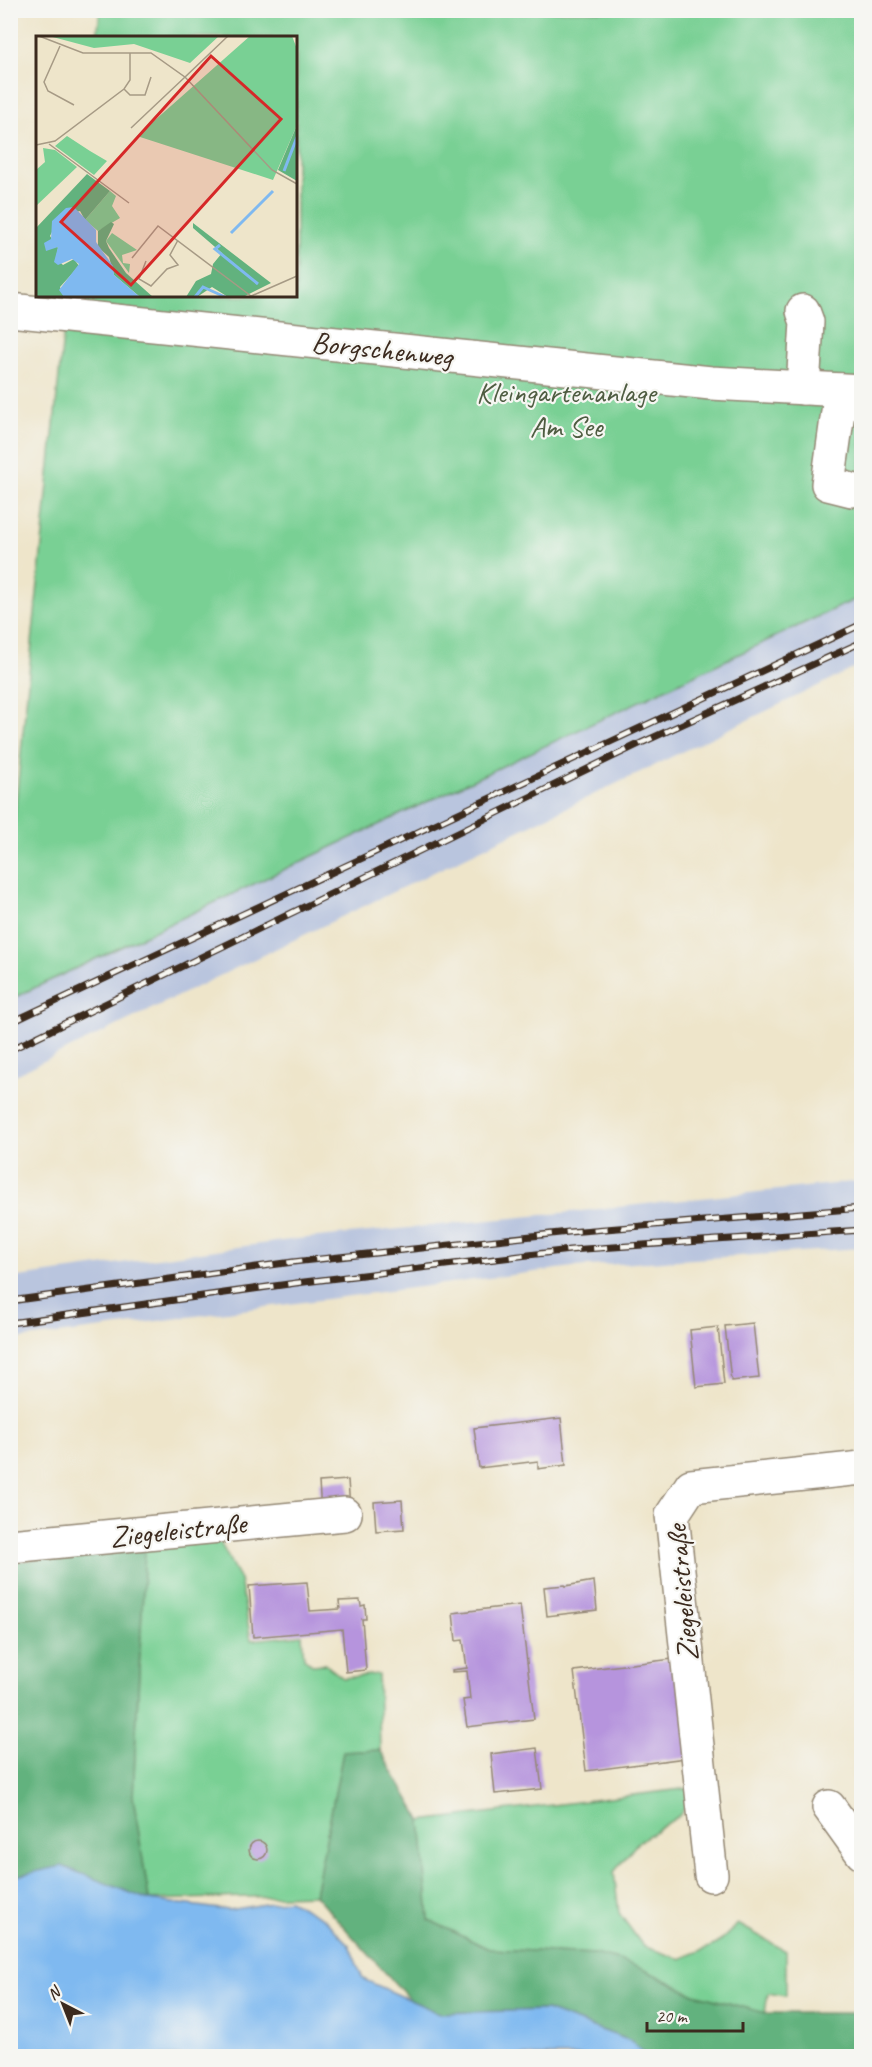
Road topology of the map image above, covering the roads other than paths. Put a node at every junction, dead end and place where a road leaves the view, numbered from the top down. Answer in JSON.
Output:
{"nodes":[{"id":1,"x":10,"y":310,"type":"edge"},
{"id":2,"x":803,"y":310,"type":"dead end"},
{"id":3,"x":803,"y":388,"type":"junction"},
{"id":4,"x":851,"y":390,"type":"edge"},
{"id":5,"x":852,"y":490,"type":"dead end"},
{"id":6,"x":861,"y":1468,"type":"edge"},
{"id":7,"x":345,"y":1514,"type":"dead end"},
{"id":8,"x":10,"y":1546,"type":"edge"},
{"id":9,"x":829,"y":1807,"type":"dead end"},
{"id":10,"x":861,"y":1853,"type":"edge"},
{"id":11,"x":711,"y":1875,"type":"dead end"}],
"edges":[{"from":1,"to":3,"type":"street","name":"Borgschenweg"},
{"from":2,"to":3,"type":"street"},
{"from":3,"to":4,"type":"street","name":"Borgschenweg"},
{"from":4,"to":5,"type":"street"},
{"from":6,"to":11,"type":"street","name":"Ziegeleistraße"},
{"from":7,"to":8,"type":"street","name":"Ziegeleistraße"},
{"from":9,"to":10,"type":"street"}]}
